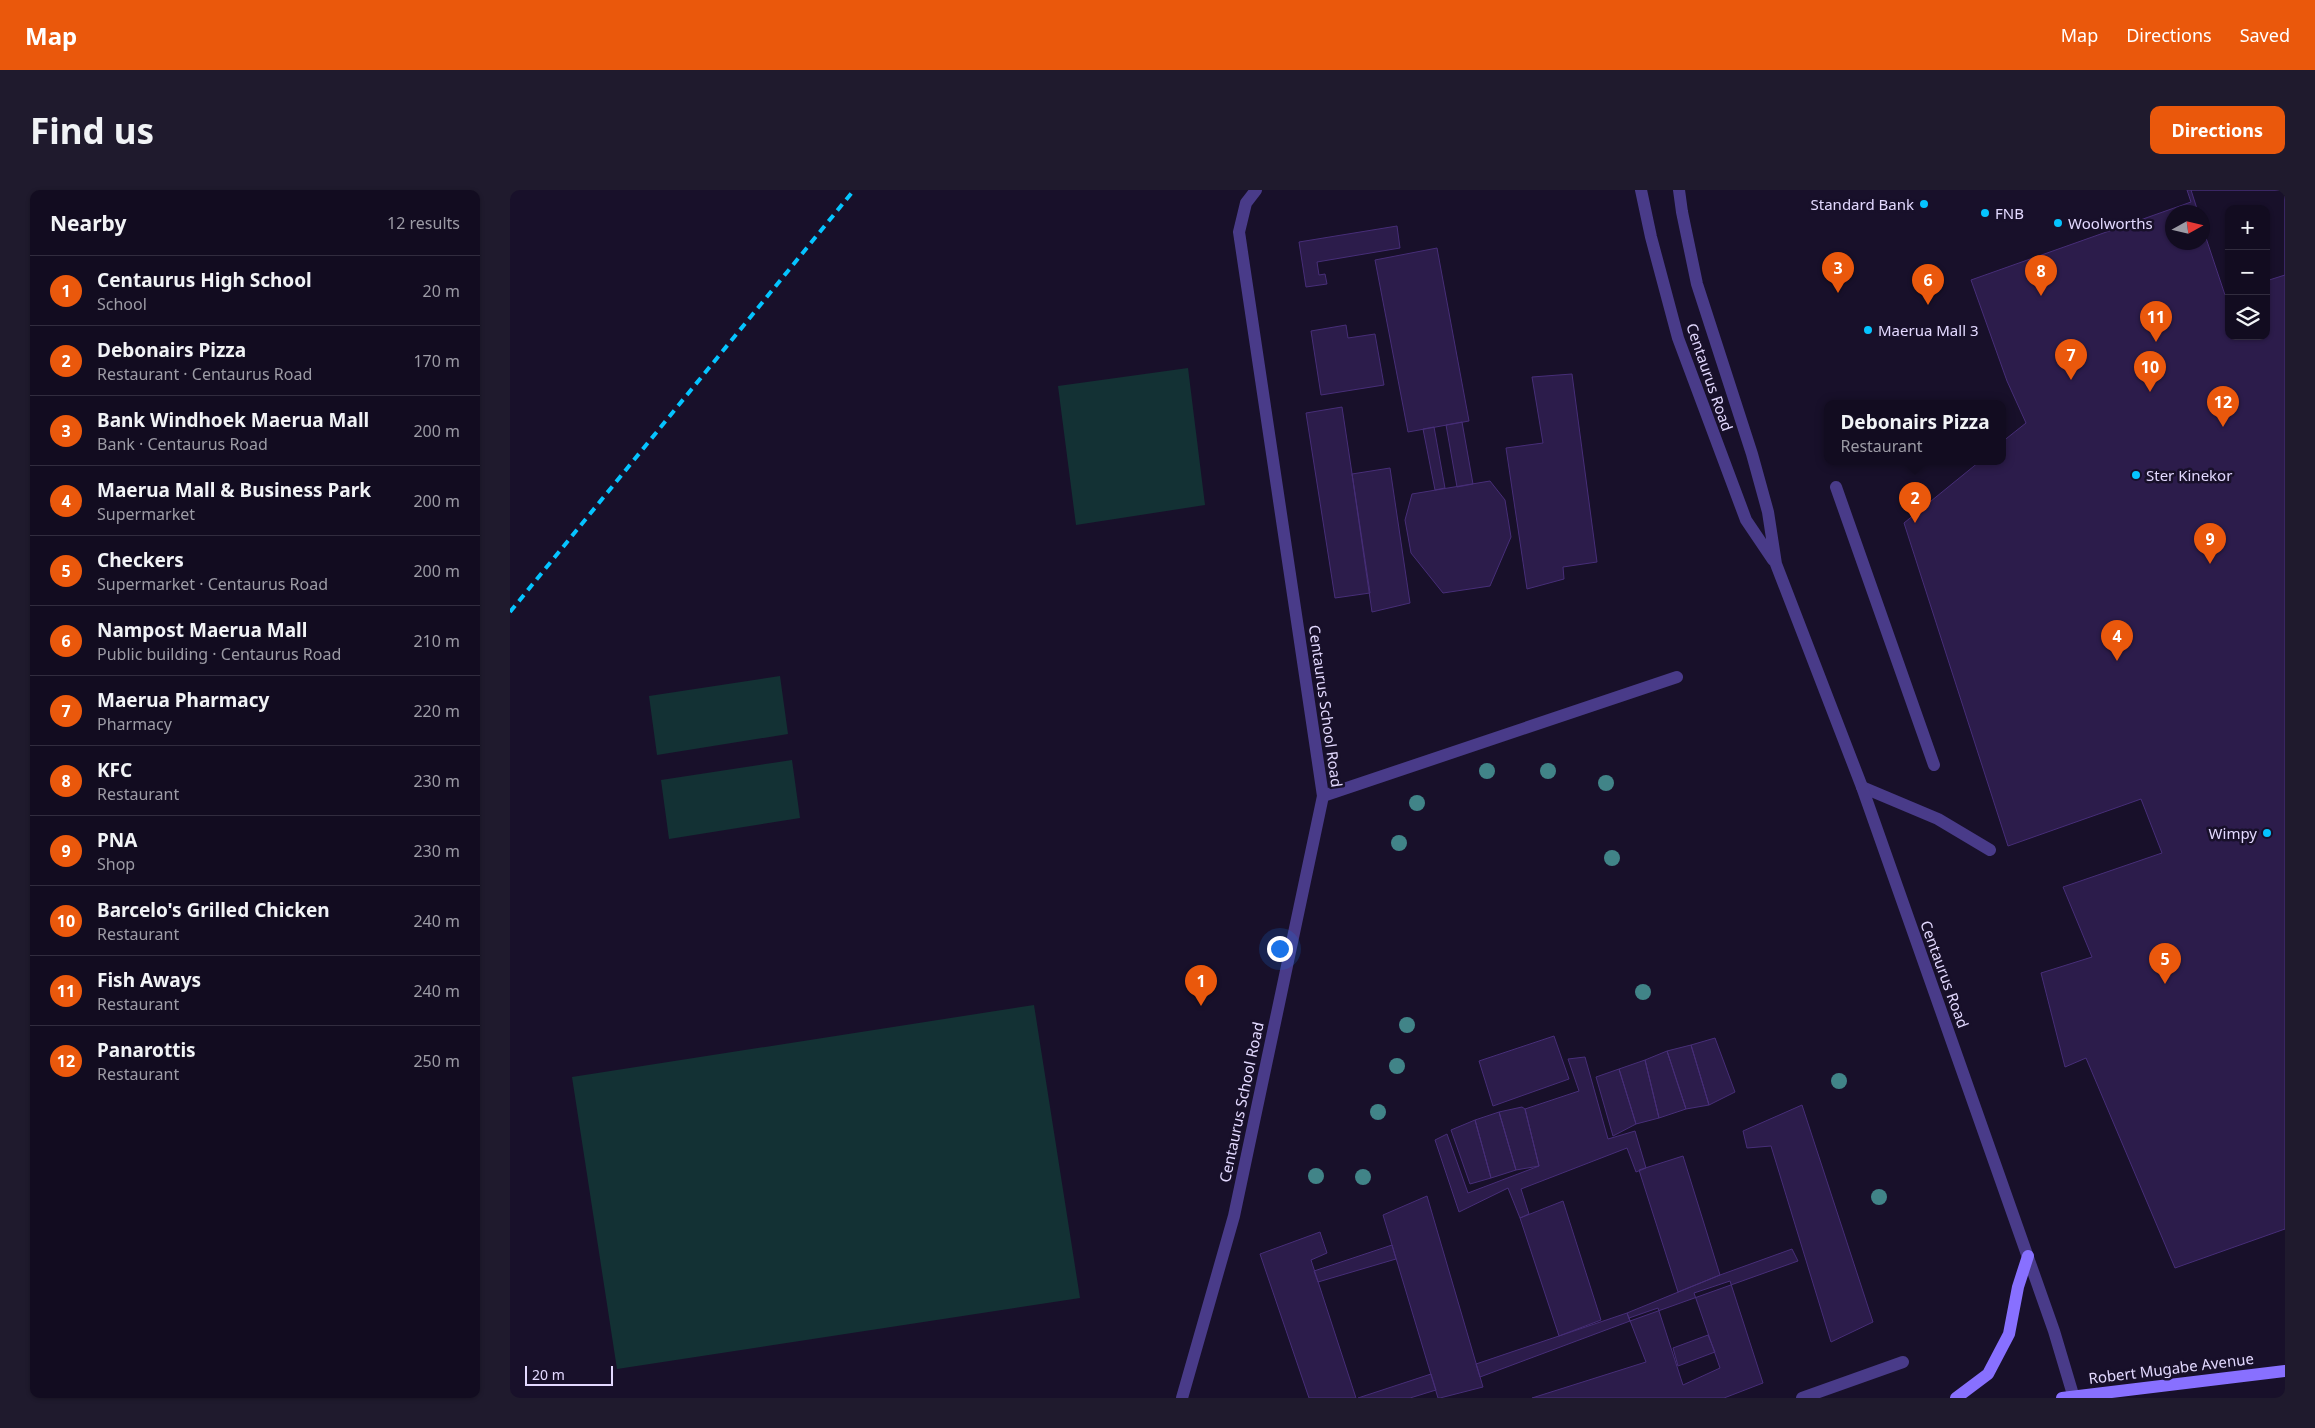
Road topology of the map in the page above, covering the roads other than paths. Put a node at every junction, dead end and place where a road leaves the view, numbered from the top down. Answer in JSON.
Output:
{"nodes":[{"id":1,"x":1256,"y":190,"type":"edge"},
{"id":2,"x":1641,"y":190,"type":"edge"},
{"id":3,"x":1680,"y":190,"type":"edge"},
{"id":4,"x":1836,"y":487,"type":"dead end"},
{"id":5,"x":1776,"y":564,"type":"junction"},
{"id":6,"x":1677,"y":677,"type":"dead end"},
{"id":7,"x":1934,"y":765,"type":"dead end"},
{"id":8,"x":1862,"y":787,"type":"junction"},
{"id":9,"x":1323,"y":796,"type":"junction"},
{"id":10,"x":1990,"y":850,"type":"dead end"},
{"id":11,"x":2028,"y":1256,"type":"junction"},
{"id":12,"x":1903,"y":1362,"type":"dead end"},
{"id":13,"x":2285,"y":1372,"type":"edge"},
{"id":14,"x":2070,"y":1397,"type":"edge"},
{"id":15,"x":1182,"y":1398,"type":"edge"},
{"id":16,"x":1802,"y":1398,"type":"edge"},
{"id":17,"x":1956,"y":1398,"type":"edge"}],
"edges":[{"from":1,"to":9,"type":"street","name":"Centaurus School Road"},
{"from":2,"to":5,"type":"street","name":"Centaurus Road"},
{"from":3,"to":5,"type":"street","name":"Centaurus Road"},
{"from":4,"to":7,"type":"street"},
{"from":5,"to":8,"type":"street","name":"Centaurus Road"},
{"from":6,"to":9,"type":"street"},
{"from":8,"to":10,"type":"street"},
{"from":8,"to":11,"type":"street","name":"Centaurus Road"},
{"from":9,"to":15,"type":"street","name":"Centaurus School Road"},
{"from":11,"to":14,"type":"street","name":"Centaurus Road"},
{"from":11,"to":17,"type":"main road"},
{"from":12,"to":16,"type":"street"},
{"from":13,"to":14,"type":"main road","name":"Robert Mugabe Avenue"}]}
